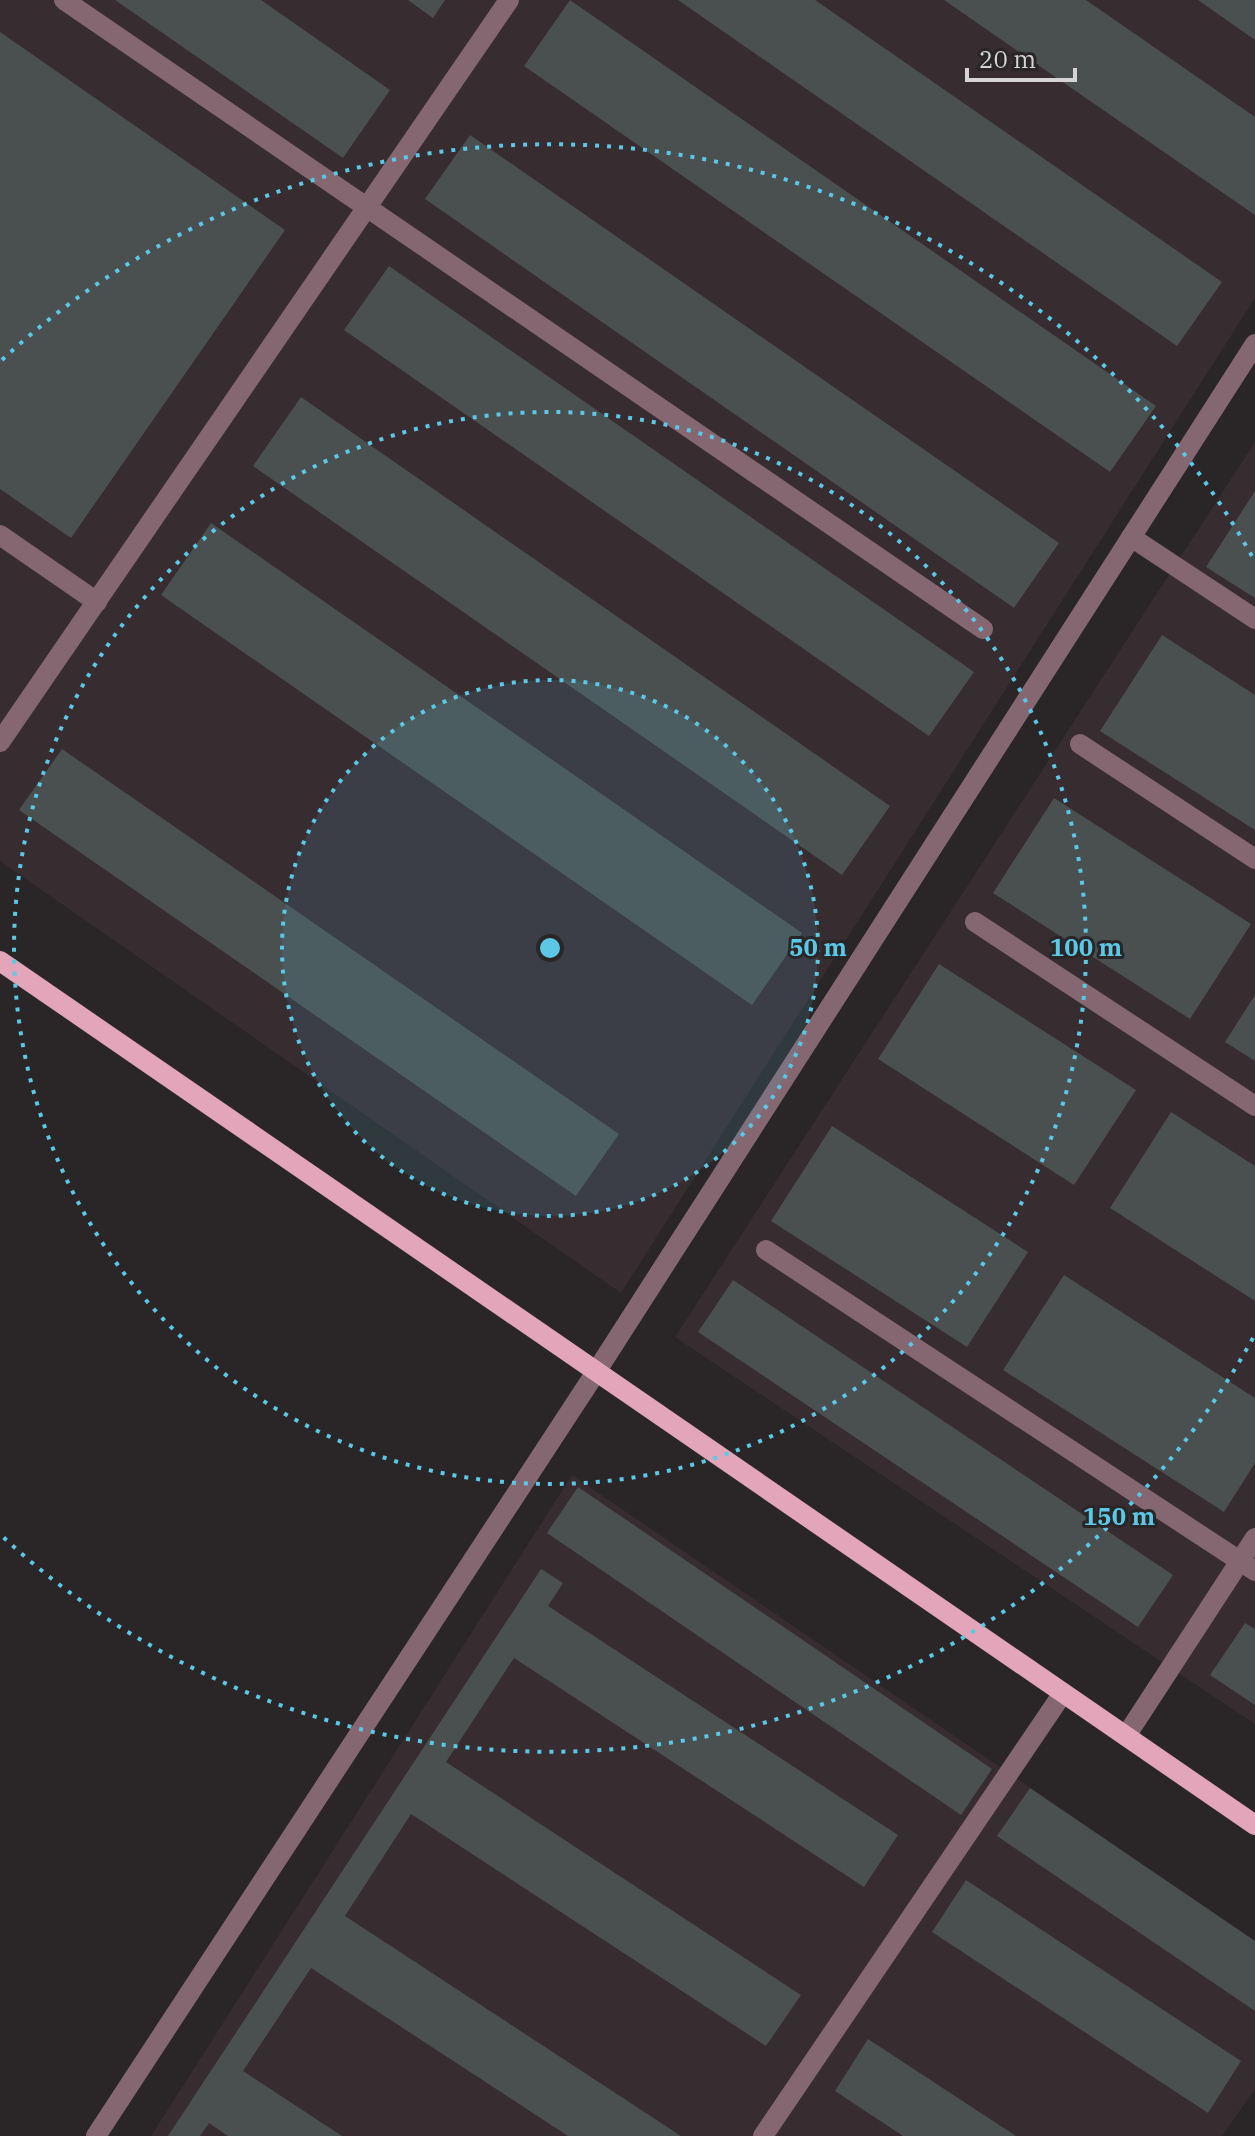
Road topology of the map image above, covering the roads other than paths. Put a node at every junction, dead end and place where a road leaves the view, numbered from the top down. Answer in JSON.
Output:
{"nodes":[{"id":1,"x":64,"y":0,"type":"edge"},
{"id":2,"x":509,"y":0,"type":"edge"},
{"id":3,"x":367,"y":207,"type":"junction"},
{"id":4,"x":1255,"y":344,"type":"edge"},
{"id":5,"x":0,"y":535,"type":"edge"},
{"id":6,"x":1131,"y":537,"type":"junction"},
{"id":7,"x":97,"y":602,"type":"junction"},
{"id":8,"x":1255,"y":619,"type":"edge"},
{"id":9,"x":983,"y":629,"type":"dead end"},
{"id":10,"x":0,"y":742,"type":"edge"},
{"id":11,"x":1080,"y":744,"type":"dead end"},
{"id":12,"x":1255,"y":859,"type":"edge"},
{"id":13,"x":975,"y":922,"type":"dead end"},
{"id":14,"x":0,"y":961,"type":"edge"},
{"id":15,"x":1255,"y":1106,"type":"edge"},
{"id":16,"x":766,"y":1250,"type":"dead end"},
{"id":17,"x":596,"y":1372,"type":"junction"},
{"id":18,"x":1255,"y":1538,"type":"edge"},
{"id":19,"x":1247,"y":1566,"type":"edge"},
{"id":20,"x":1063,"y":1693,"type":"junction"},
{"id":21,"x":1126,"y":1736,"type":"junction"},
{"id":22,"x":1255,"y":1825,"type":"edge"},
{"id":23,"x":96,"y":2136,"type":"edge"},
{"id":24,"x":763,"y":2136,"type":"edge"}],
"edges":[{"from":1,"to":3,"type":"street"},
{"from":2,"to":3,"type":"street"},
{"from":3,"to":7,"type":"street"},
{"from":3,"to":9,"type":"street"},
{"from":4,"to":6,"type":"street"},
{"from":5,"to":7,"type":"street"},
{"from":6,"to":8,"type":"street"},
{"from":6,"to":17,"type":"street"},
{"from":7,"to":10,"type":"street"},
{"from":11,"to":12,"type":"street"},
{"from":13,"to":15,"type":"street"},
{"from":14,"to":17,"type":"main road"},
{"from":16,"to":19,"type":"street"},
{"from":17,"to":20,"type":"main road"},
{"from":17,"to":23,"type":"street"},
{"from":18,"to":19,"type":"street"},
{"from":19,"to":21,"type":"street"},
{"from":20,"to":21,"type":"main road"},
{"from":20,"to":24,"type":"street"},
{"from":21,"to":22,"type":"main road"}]}
